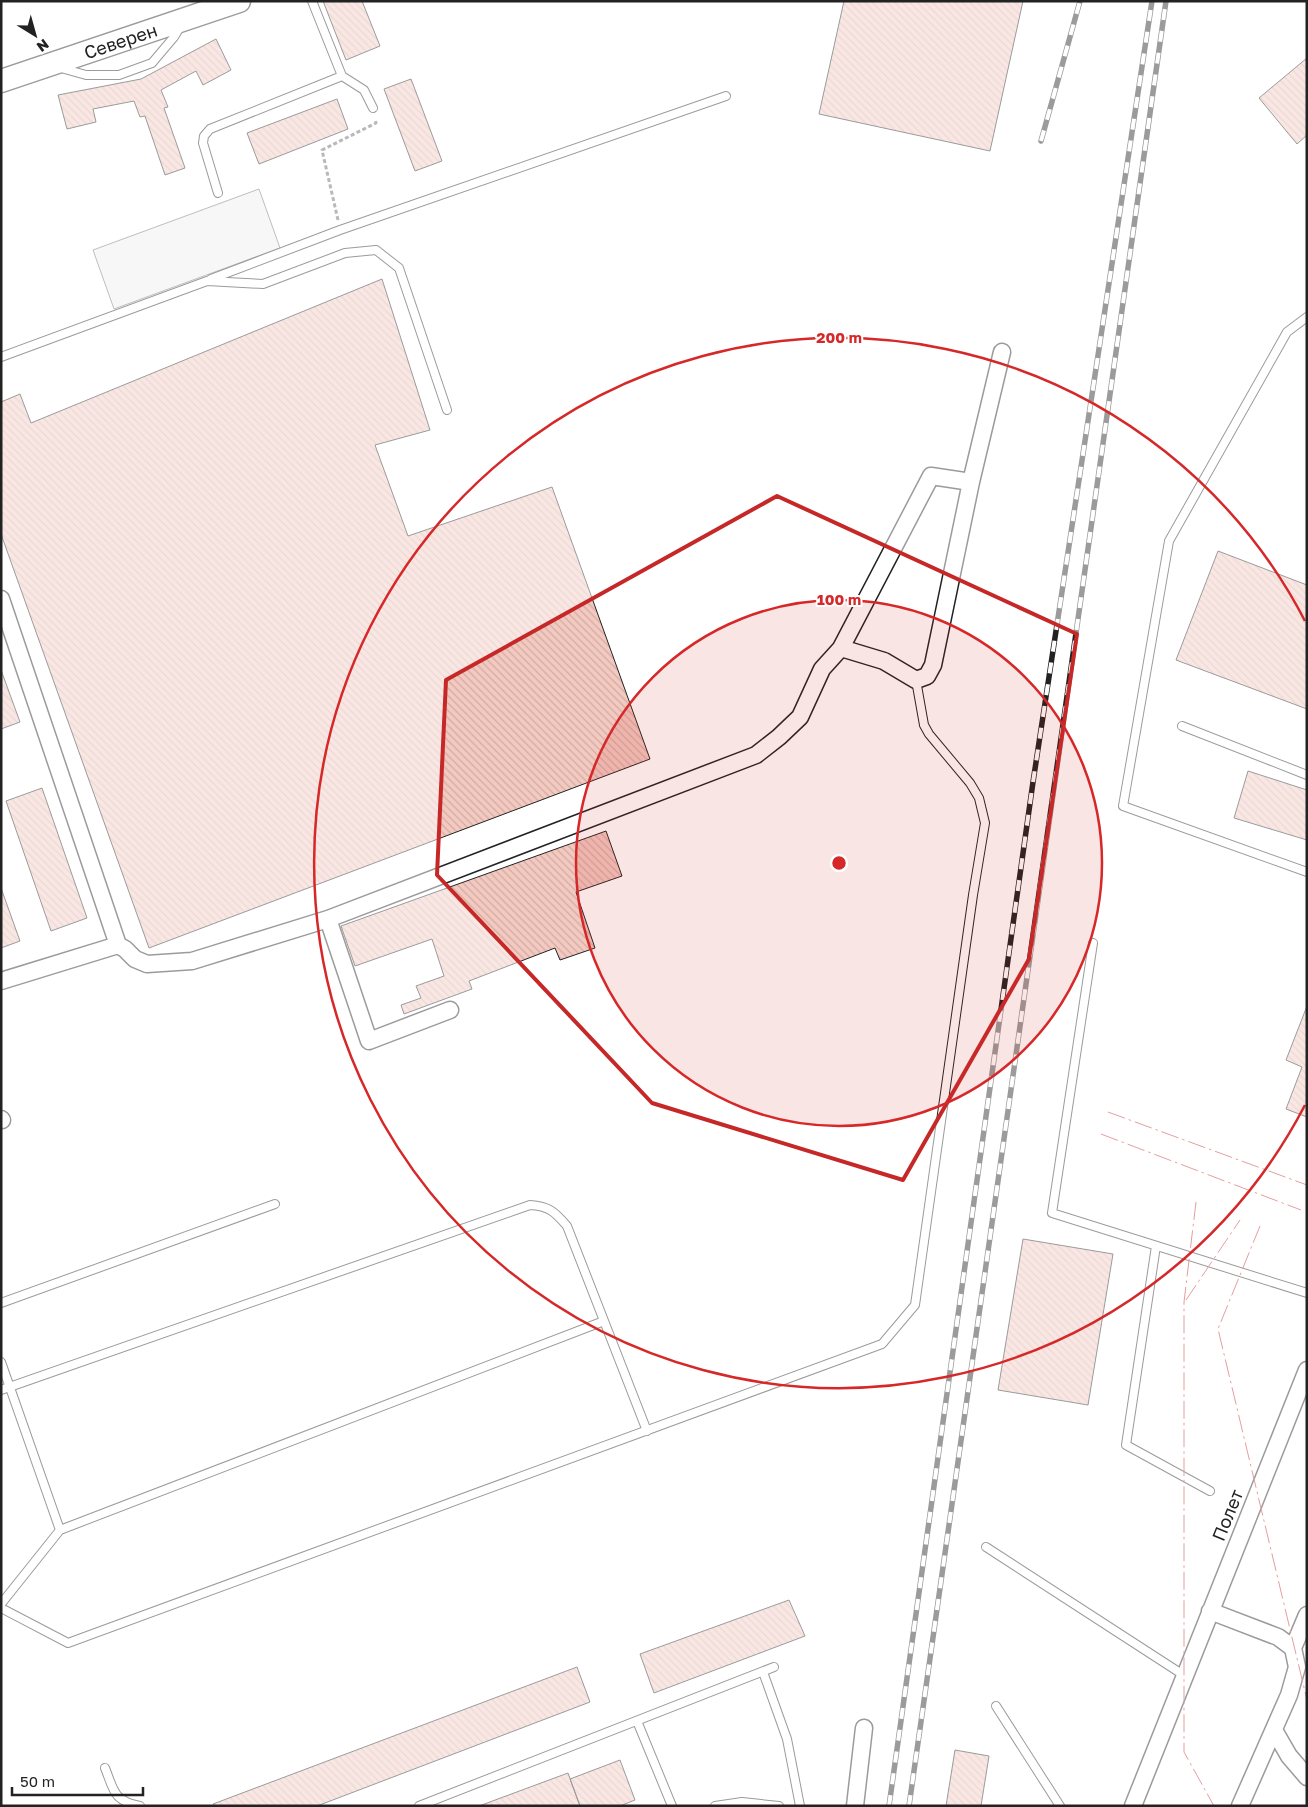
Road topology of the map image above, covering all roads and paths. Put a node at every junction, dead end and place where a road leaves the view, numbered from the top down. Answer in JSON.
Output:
{"nodes":[{"id":1,"x":239,"y":1,"type":"edge"},
{"id":2,"x":312,"y":1,"type":"edge"},
{"id":3,"x":184,"y":21,"type":"junction"},
{"id":4,"x":51,"y":65,"type":"junction"},
{"id":5,"x":342,"y":76,"type":"junction"},
{"id":6,"x":1,"y":81,"type":"edge"},
{"id":7,"x":726,"y":96,"type":"dead end"},
{"id":8,"x":373,"y":108,"type":"joint"},
{"id":9,"x":218,"y":193,"type":"dead end"},
{"id":10,"x":340,"y":230,"type":"junction"},
{"id":11,"x":207,"y":281,"type":"junction"},
{"id":12,"x":1307,"y":317,"type":"edge"},
{"id":13,"x":1002,"y":352,"type":"dead end"},
{"id":14,"x":1,"y":357,"type":"edge"},
{"id":15,"x":447,"y":410,"type":"dead end"},
{"id":16,"x":971,"y":482,"type":"junction"},
{"id":17,"x":1,"y":598,"type":"edge"},
{"id":18,"x":841,"y":648,"type":"junction"},
{"id":19,"x":916,"y":680,"type":"junction"},
{"id":20,"x":1182,"y":726,"type":"dead end"},
{"id":21,"x":1307,"y":775,"type":"edge"},
{"id":22,"x":1307,"y":872,"type":"edge"},
{"id":23,"x":328,"y":920,"type":"junction"},
{"id":24,"x":1093,"y":942,"type":"dead end"},
{"id":25,"x":118,"y":945,"type":"junction"},
{"id":26,"x":1,"y":982,"type":"edge"},
{"id":27,"x":450,"y":1010,"type":"dead end"},
{"id":28,"x":275,"y":1204,"type":"dead end"},
{"id":29,"x":1156,"y":1246,"type":"junction"},
{"id":30,"x":1307,"y":1292,"type":"edge"},
{"id":31,"x":1,"y":1303,"type":"edge"},
{"id":32,"x":604,"y":1321,"type":"junction"},
{"id":33,"x":1,"y":1362,"type":"edge"},
{"id":34,"x":1307,"y":1370,"type":"edge"},
{"id":35,"x":10,"y":1387,"type":"junction"},
{"id":36,"x":1,"y":1390,"type":"edge"},
{"id":37,"x":646,"y":1431,"type":"junction"},
{"id":38,"x":1210,"y":1491,"type":"dead end"},
{"id":39,"x":60,"y":1530,"type":"junction"},
{"id":40,"x":986,"y":1546,"type":"dead end"},
{"id":41,"x":1,"y":1606,"type":"edge"},
{"id":42,"x":1210,"y":1611,"type":"junction"},
{"id":43,"x":1307,"y":1615,"type":"edge"},
{"id":44,"x":1293,"y":1648,"type":"junction"},
{"id":45,"x":774,"y":1667,"type":"dead end"},
{"id":46,"x":763,"y":1672,"type":"junction"},
{"id":47,"x":1185,"y":1676,"type":"junction"},
{"id":48,"x":996,"y":1706,"type":"dead end"},
{"id":49,"x":637,"y":1721,"type":"junction"},
{"id":50,"x":864,"y":1728,"type":"dead end"},
{"id":51,"x":1274,"y":1730,"type":"junction"},
{"id":52,"x":105,"y":1768,"type":"dead end"},
{"id":53,"x":1307,"y":1777,"type":"edge"},
{"id":54,"x":140,"y":1806,"type":"edge"},
{"id":55,"x":419,"y":1806,"type":"edge"},
{"id":56,"x":672,"y":1806,"type":"edge"},
{"id":57,"x":714,"y":1806,"type":"edge"},
{"id":58,"x":779,"y":1806,"type":"edge"},
{"id":59,"x":800,"y":1806,"type":"edge"},
{"id":60,"x":854,"y":1806,"type":"edge"},
{"id":61,"x":1060,"y":1806,"type":"edge"},
{"id":62,"x":1133,"y":1806,"type":"edge"},
{"id":63,"x":1240,"y":1806,"type":"edge"}],
"edges":[{"from":1,"to":3,"type":"main road","name":"Северен"},
{"from":2,"to":5,"type":"lane"},
{"from":3,"to":4,"type":"main road","name":"Северен"},
{"from":3,"to":4,"type":"lane"},
{"from":4,"to":6,"type":"main road","name":"Северен"},
{"from":5,"to":8,"type":"lane"},
{"from":5,"to":9,"type":"lane"},
{"from":7,"to":10,"type":"lane"},
{"from":8,"to":10,"type":"path"},
{"from":10,"to":11,"type":"lane"},
{"from":11,"to":14,"type":"lane"},
{"from":11,"to":15,"type":"lane"},
{"from":12,"to":22,"type":"lane"},
{"from":13,"to":16,"type":"street"},
{"from":16,"to":18,"type":"street"},
{"from":16,"to":19,"type":"street"},
{"from":17,"to":25,"type":"street"},
{"from":18,"to":19,"type":"street"},
{"from":18,"to":23,"type":"street"},
{"from":19,"to":37,"type":"lane"},
{"from":20,"to":21,"type":"lane"},
{"from":23,"to":25,"type":"street"},
{"from":23,"to":27,"type":"street"},
{"from":24,"to":29,"type":"lane"},
{"from":25,"to":26,"type":"street"},
{"from":28,"to":31,"type":"lane"},
{"from":29,"to":30,"type":"lane"},
{"from":29,"to":38,"type":"lane"},
{"from":32,"to":35,"type":"lane"},
{"from":32,"to":37,"type":"lane"},
{"from":32,"to":39,"type":"lane"},
{"from":33,"to":35,"type":"lane"},
{"from":34,"to":42,"type":"street","name":"Полет"},
{"from":35,"to":36,"type":"lane"},
{"from":35,"to":39,"type":"lane"},
{"from":37,"to":41,"type":"lane"},
{"from":39,"to":41,"type":"lane"},
{"from":40,"to":47,"type":"lane"},
{"from":42,"to":44,"type":"street"},
{"from":42,"to":47,"type":"street","name":"Полет"},
{"from":43,"to":44,"type":"street"},
{"from":44,"to":51,"type":"street"},
{"from":45,"to":46,"type":"lane"},
{"from":46,"to":49,"type":"lane"},
{"from":46,"to":59,"type":"lane"},
{"from":47,"to":62,"type":"street","name":"Полет"},
{"from":48,"to":61,"type":"lane"},
{"from":49,"to":55,"type":"lane"},
{"from":49,"to":56,"type":"lane"},
{"from":50,"to":60,"type":"street"},
{"from":51,"to":53,"type":"street"},
{"from":51,"to":63,"type":"street"},
{"from":52,"to":54,"type":"lane"},
{"from":57,"to":58,"type":"lane"}]}
